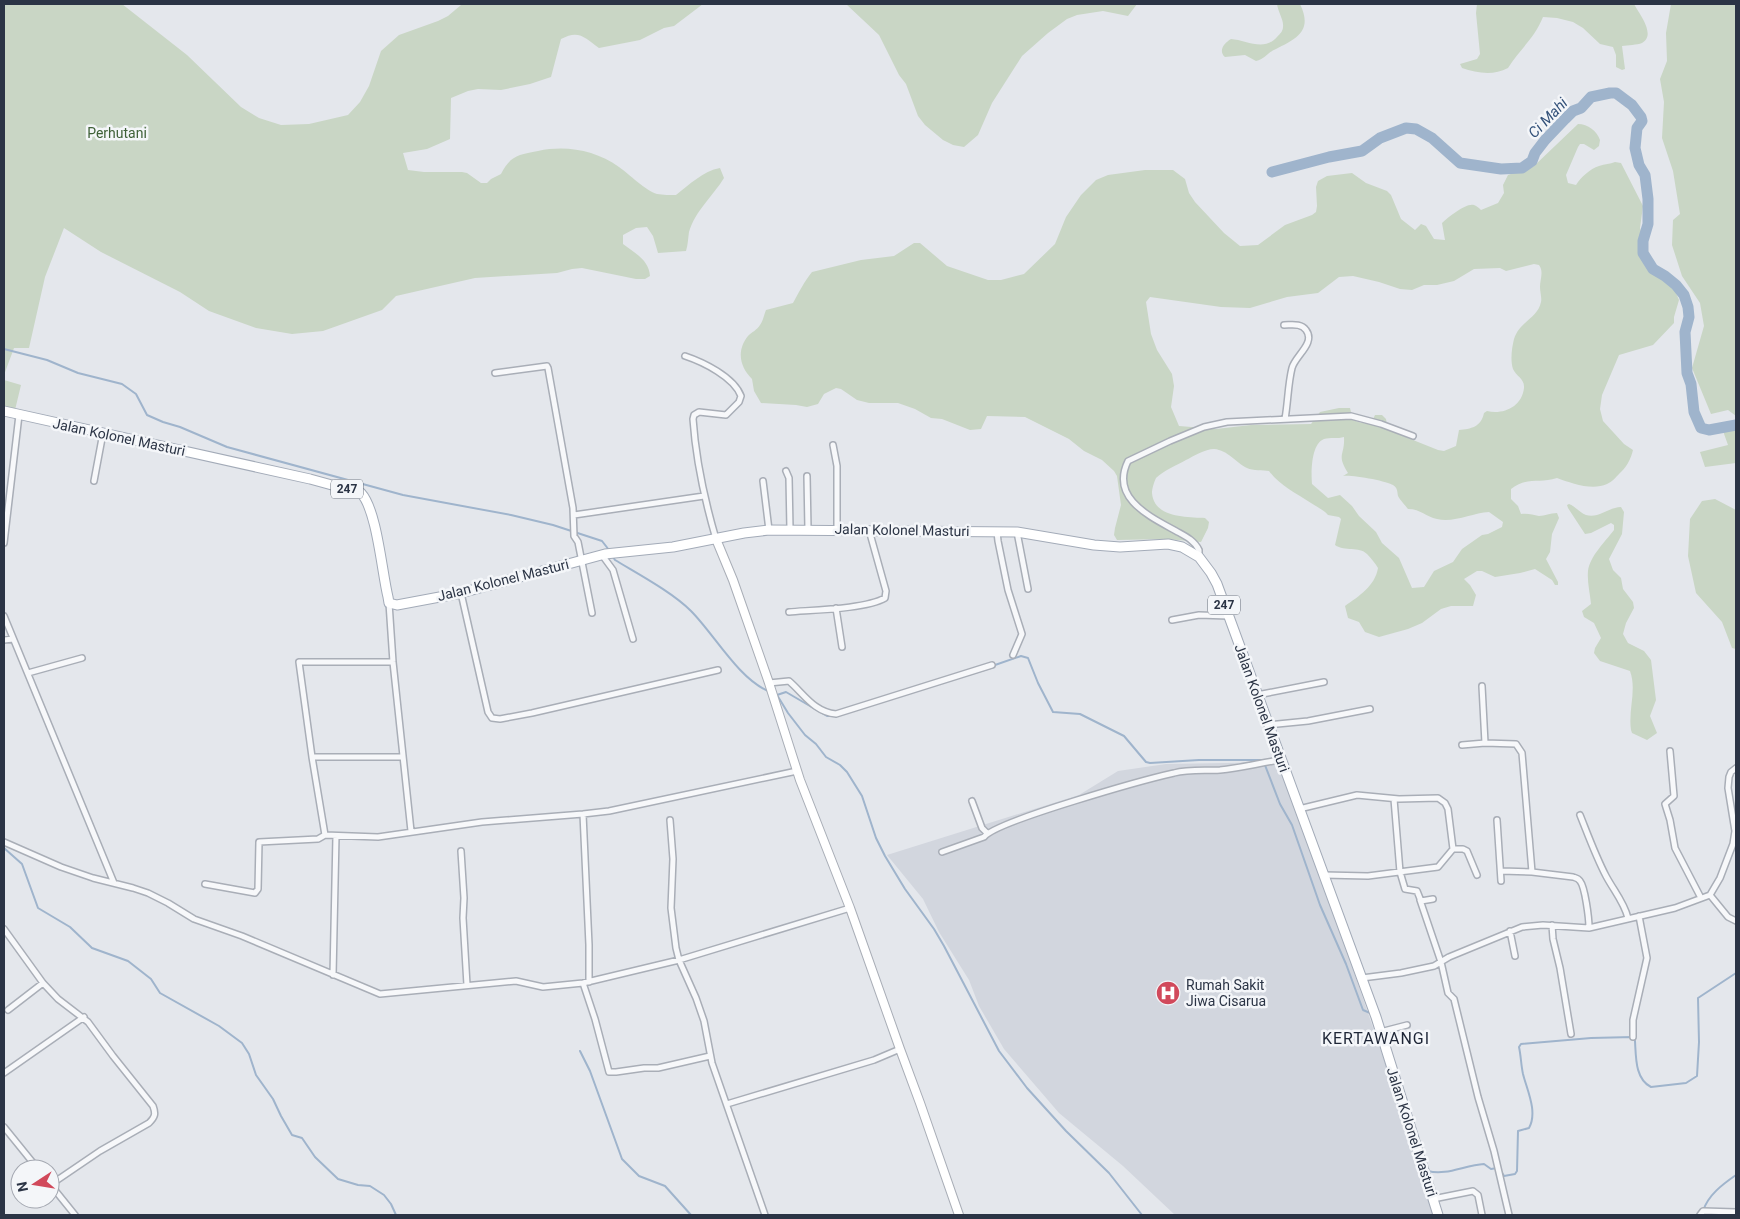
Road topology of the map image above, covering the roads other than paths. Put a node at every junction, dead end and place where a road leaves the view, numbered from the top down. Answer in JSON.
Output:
{"nodes":[{"id":1,"x":1284,"y":325,"type":"dead end"},
{"id":2,"x":685,"y":356,"type":"dead end"},
{"id":3,"x":495,"y":373,"type":"dead end"},
{"id":4,"x":4,"y":411,"type":"edge"},
{"id":5,"x":19,"y":414,"type":"junction"},
{"id":6,"x":1285,"y":419,"type":"junction"},
{"id":7,"x":103,"y":433,"type":"junction"},
{"id":8,"x":1413,"y":436,"type":"dead end"},
{"id":9,"x":834,"y":445,"type":"dead end"},
{"id":10,"x":786,"y":470,"type":"dead end"},
{"id":11,"x":807,"y":476,"type":"dead end"},
{"id":12,"x":94,"y":481,"type":"dead end"},
{"id":13,"x":763,"y":481,"type":"dead end"},
{"id":14,"x":704,"y":496,"type":"junction"},
{"id":15,"x":574,"y":515,"type":"junction"},
{"id":16,"x":790,"y":529,"type":"junction"},
{"id":17,"x":808,"y":529,"type":"junction"},
{"id":18,"x":770,"y":530,"type":"junction"},
{"id":19,"x":837,"y":530,"type":"junction"},
{"id":20,"x":869,"y":530,"type":"junction"},
{"id":21,"x":997,"y":532,"type":"junction"},
{"id":22,"x":1017,"y":532,"type":"junction"},
{"id":23,"x":716,"y":539,"type":"junction"},
{"id":24,"x":4,"y":543,"type":"edge"},
{"id":25,"x":606,"y":554,"type":"junction"},
{"id":26,"x":1199,"y":557,"type":"junction"},
{"id":27,"x":580,"y":560,"type":"junction"},
{"id":28,"x":1028,"y":589,"type":"dead end"},
{"id":29,"x":461,"y":593,"type":"junction"},
{"id":30,"x":390,"y":603,"type":"junction"},
{"id":31,"x":836,"y":608,"type":"junction"},
{"id":32,"x":789,"y":612,"type":"dead end"},
{"id":33,"x":592,"y":613,"type":"dead end"},
{"id":34,"x":4,"y":616,"type":"edge"},
{"id":35,"x":1228,"y":616,"type":"junction"},
{"id":36,"x":1172,"y":620,"type":"dead end"},
{"id":37,"x":13,"y":639,"type":"junction"},
{"id":38,"x":633,"y":639,"type":"dead end"},
{"id":39,"x":4,"y":640,"type":"edge"},
{"id":40,"x":842,"y":647,"type":"dead end"},
{"id":41,"x":1013,"y":655,"type":"dead end"},
{"id":42,"x":82,"y":658,"type":"dead end"},
{"id":43,"x":393,"y":662,"type":"junction"},
{"id":44,"x":992,"y":666,"type":"dead end"},
{"id":45,"x":718,"y":670,"type":"dead end"},
{"id":46,"x":28,"y":673,"type":"junction"},
{"id":47,"x":1324,"y":682,"type":"dead end"},
{"id":48,"x":1482,"y":686,"type":"dead end"},
{"id":49,"x":770,"y":687,"type":"junction"},
{"id":50,"x":1257,"y":695,"type":"junction"},
{"id":51,"x":1370,"y":709,"type":"dead end"},
{"id":52,"x":1267,"y":725,"type":"junction"},
{"id":53,"x":1485,"y":743,"type":"junction"},
{"id":54,"x":1462,"y":745,"type":"dead end"},
{"id":55,"x":1670,"y":751,"type":"dead end"},
{"id":56,"x":312,"y":757,"type":"junction"},
{"id":57,"x":403,"y":757,"type":"junction"},
{"id":58,"x":1280,"y":760,"type":"junction"},
{"id":59,"x":1736,"y":768,"type":"edge"},
{"id":60,"x":797,"y":770,"type":"junction"},
{"id":61,"x":1394,"y":799,"type":"junction"},
{"id":62,"x":972,"y":801,"type":"dead end"},
{"id":63,"x":1299,"y":809,"type":"junction"},
{"id":64,"x":583,"y":814,"type":"junction"},
{"id":65,"x":1580,"y":815,"type":"dead end"},
{"id":66,"x":670,"y":820,"type":"dead end"},
{"id":67,"x":1497,"y":820,"type":"dead end"},
{"id":68,"x":411,"y":832,"type":"junction"},
{"id":69,"x":986,"y":833,"type":"junction"},
{"id":70,"x":326,"y":835,"type":"junction"},
{"id":71,"x":336,"y":836,"type":"junction"},
{"id":72,"x":4,"y":842,"type":"edge"},
{"id":73,"x":1453,"y":849,"type":"junction"},
{"id":74,"x":461,"y":851,"type":"dead end"},
{"id":75,"x":942,"y":852,"type":"dead end"},
{"id":76,"x":1501,"y":871,"type":"junction"},
{"id":77,"x":1400,"y":872,"type":"junction"},
{"id":78,"x":1532,"y":872,"type":"junction"},
{"id":79,"x":1324,"y":875,"type":"junction"},
{"id":80,"x":1477,"y":876,"type":"dead end"},
{"id":81,"x":1501,"y":881,"type":"dead end"},
{"id":82,"x":114,"y":883,"type":"junction"},
{"id":83,"x":206,"y":884,"type":"dead end"},
{"id":84,"x":1710,"y":895,"type":"junction"},
{"id":85,"x":1701,"y":898,"type":"junction"},
{"id":86,"x":1433,"y":899,"type":"dead end"},
{"id":87,"x":1420,"y":900,"type":"junction"},
{"id":88,"x":850,"y":908,"type":"junction"},
{"id":89,"x":1639,"y":916,"type":"junction"},
{"id":90,"x":1628,"y":918,"type":"junction"},
{"id":91,"x":1736,"y":921,"type":"edge"},
{"id":92,"x":1552,"y":925,"type":"junction"},
{"id":93,"x":1589,"y":928,"type":"junction"},
{"id":94,"x":4,"y":929,"type":"edge"},
{"id":95,"x":1510,"y":932,"type":"junction"},
{"id":96,"x":1515,"y":956,"type":"dead end"},
{"id":97,"x":679,"y":960,"type":"junction"},
{"id":98,"x":1441,"y":962,"type":"junction"},
{"id":99,"x":333,"y":975,"type":"junction"},
{"id":100,"x":1362,"y":978,"type":"junction"},
{"id":101,"x":43,"y":983,"type":"junction"},
{"id":102,"x":586,"y":983,"type":"junction"},
{"id":103,"x":467,"y":985,"type":"junction"},
{"id":104,"x":8,"y":1010,"type":"dead end"},
{"id":105,"x":84,"y":1017,"type":"junction"},
{"id":106,"x":1407,"y":1025,"type":"dead end"},
{"id":107,"x":1380,"y":1032,"type":"junction"},
{"id":108,"x":1571,"y":1034,"type":"dead end"},
{"id":109,"x":1633,"y":1036,"type":"dead end"},
{"id":110,"x":900,"y":1049,"type":"junction"},
{"id":111,"x":710,"y":1056,"type":"junction"},
{"id":112,"x":4,"y":1073,"type":"edge"},
{"id":113,"x":727,"y":1104,"type":"junction"},
{"id":114,"x":4,"y":1127,"type":"edge"},
{"id":115,"x":30,"y":1159,"type":"edge"},
{"id":116,"x":60,"y":1178,"type":"edge"},
{"id":117,"x":60,"y":1197,"type":"edge"},
{"id":118,"x":1434,"y":1199,"type":"junction"},
{"id":119,"x":1736,"y":1212,"type":"edge"},
{"id":120,"x":75,"y":1215,"type":"edge"},
{"id":121,"x":765,"y":1215,"type":"edge"},
{"id":122,"x":957,"y":1215,"type":"edge"},
{"id":123,"x":1438,"y":1215,"type":"edge"},
{"id":124,"x":1482,"y":1215,"type":"edge"},
{"id":125,"x":1509,"y":1215,"type":"edge"},
{"id":126,"x":1700,"y":1215,"type":"edge"}],
"edges":[{"from":1,"to":6,"type":"street"},
{"from":2,"to":14,"type":"street"},
{"from":3,"to":15,"type":"street"},
{"from":4,"to":5,"type":"main road","name":"Jalan Kolonel Masturi","number":"247"},
{"from":5,"to":7,"type":"main road","name":"Jalan Kolonel Masturi","number":"247"},
{"from":5,"to":24,"type":"street"},
{"from":6,"to":8,"type":"street"},
{"from":6,"to":26,"type":"street"},
{"from":7,"to":12,"type":"street"},
{"from":7,"to":30,"type":"main road","name":"Jalan Kolonel Masturi","number":"247"},
{"from":9,"to":19,"type":"street"},
{"from":10,"to":16,"type":"street"},
{"from":11,"to":17,"type":"street"},
{"from":13,"to":18,"type":"street"},
{"from":14,"to":15,"type":"street"},
{"from":14,"to":23,"type":"street"},
{"from":15,"to":27,"type":"street"},
{"from":16,"to":17,"type":"main road","name":"Jalan Kolonel Masturi","number":"247"},
{"from":16,"to":18,"type":"main road","name":"Jalan Kolonel Masturi","number":"247"},
{"from":17,"to":19,"type":"main road","name":"Jalan Kolonel Masturi","number":"247"},
{"from":18,"to":23,"type":"main road","name":"Jalan Kolonel Masturi","number":"247"},
{"from":19,"to":20,"type":"main road","name":"Jalan Kolonel Masturi","number":"247"},
{"from":20,"to":21,"type":"main road","name":"Jalan Kolonel Masturi","number":"247"},
{"from":20,"to":31,"type":"street"},
{"from":21,"to":22,"type":"main road","name":"Jalan Kolonel Masturi","number":"247"},
{"from":21,"to":41,"type":"street"},
{"from":22,"to":26,"type":"main road","name":"Jalan Kolonel Masturi","number":"247"},
{"from":22,"to":28,"type":"street"},
{"from":23,"to":25,"type":"main road","name":"Jalan Kolonel Masturi","number":"247"},
{"from":23,"to":49,"type":"street"},
{"from":25,"to":27,"type":"main road","name":"Jalan Kolonel Masturi","number":"247"},
{"from":25,"to":38,"type":"street"},
{"from":26,"to":35,"type":"main road","name":"Jalan Kolonel Masturi","number":"247"},
{"from":27,"to":29,"type":"main road","name":"Jalan Kolonel Masturi","number":"247"},
{"from":27,"to":33,"type":"street"},
{"from":29,"to":30,"type":"main road","name":"Jalan Kolonel Masturi","number":"247"},
{"from":29,"to":45,"type":"street"},
{"from":30,"to":43,"type":"street"},
{"from":31,"to":32,"type":"street"},
{"from":31,"to":40,"type":"street"},
{"from":34,"to":37,"type":"street"},
{"from":35,"to":36,"type":"street"},
{"from":35,"to":50,"type":"main road","name":"Jalan Kolonel Masturi","number":"247"},
{"from":37,"to":39,"type":"street"},
{"from":37,"to":46,"type":"street"},
{"from":42,"to":46,"type":"street"},
{"from":43,"to":56,"type":"street"},
{"from":43,"to":57,"type":"street"},
{"from":44,"to":49,"type":"street"},
{"from":46,"to":82,"type":"street"},
{"from":47,"to":50,"type":"street"},
{"from":48,"to":53,"type":"street"},
{"from":49,"to":60,"type":"street"},
{"from":50,"to":52,"type":"main road","name":"Jalan Kolonel Masturi","number":"247"},
{"from":51,"to":52,"type":"street"},
{"from":52,"to":58,"type":"main road","name":"Jalan Kolonel Masturi","number":"247"},
{"from":53,"to":54,"type":"street"},
{"from":53,"to":78,"type":"street"},
{"from":55,"to":85,"type":"street"},
{"from":56,"to":57,"type":"street"},
{"from":56,"to":70,"type":"street"},
{"from":57,"to":68,"type":"street"},
{"from":58,"to":63,"type":"main road","name":"Jalan Kolonel Masturi","number":"247"},
{"from":58,"to":69,"type":"street"},
{"from":59,"to":84,"type":"street"},
{"from":60,"to":64,"type":"street"},
{"from":60,"to":88,"type":"street"},
{"from":61,"to":63,"type":"street"},
{"from":61,"to":73,"type":"street"},
{"from":61,"to":77,"type":"street"},
{"from":62,"to":69,"type":"street"},
{"from":63,"to":79,"type":"main road","name":"Jalan Kolonel Masturi","number":"247"},
{"from":64,"to":68,"type":"street"},
{"from":64,"to":102,"type":"street"},
{"from":65,"to":90,"type":"street"},
{"from":66,"to":97,"type":"street"},
{"from":67,"to":76,"type":"street"},
{"from":68,"to":71,"type":"street"},
{"from":69,"to":75,"type":"street"},
{"from":70,"to":71,"type":"street"},
{"from":70,"to":83,"type":"street"},
{"from":71,"to":99,"type":"street"},
{"from":72,"to":82,"type":"street"},
{"from":73,"to":77,"type":"street"},
{"from":73,"to":80,"type":"street"},
{"from":74,"to":103,"type":"street"},
{"from":76,"to":78,"type":"street"},
{"from":76,"to":81,"type":"street"},
{"from":77,"to":79,"type":"street"},
{"from":77,"to":87,"type":"street"},
{"from":78,"to":93,"type":"street"},
{"from":79,"to":100,"type":"main road","name":"Jalan Kolonel Masturi","number":"247"},
{"from":82,"to":99,"type":"street"},
{"from":84,"to":85,"type":"street"},
{"from":84,"to":91,"type":"street"},
{"from":85,"to":89,"type":"street"},
{"from":86,"to":87,"type":"street"},
{"from":87,"to":98,"type":"street"},
{"from":88,"to":97,"type":"street"},
{"from":88,"to":110,"type":"street"},
{"from":89,"to":90,"type":"street"},
{"from":89,"to":109,"type":"street"},
{"from":90,"to":93,"type":"street"},
{"from":92,"to":93,"type":"street"},
{"from":92,"to":95,"type":"street"},
{"from":92,"to":108,"type":"street"},
{"from":94,"to":101,"type":"street"},
{"from":95,"to":96,"type":"street"},
{"from":95,"to":98,"type":"street"},
{"from":97,"to":102,"type":"street"},
{"from":97,"to":111,"type":"street"},
{"from":98,"to":100,"type":"street"},
{"from":98,"to":125,"type":"street"},
{"from":99,"to":103,"type":"street"},
{"from":100,"to":107,"type":"main road","name":"Jalan Kolonel Masturi","number":"247"},
{"from":101,"to":104,"type":"street"},
{"from":101,"to":105,"type":"street"},
{"from":102,"to":103,"type":"street"},
{"from":102,"to":111,"type":"street"},
{"from":105,"to":112,"type":"street"},
{"from":105,"to":116,"type":"street"},
{"from":106,"to":107,"type":"street"},
{"from":107,"to":118,"type":"main road","name":"Jalan Kolonel Masturi","number":"247"},
{"from":110,"to":113,"type":"street"},
{"from":110,"to":122,"type":"street"},
{"from":111,"to":113,"type":"street"},
{"from":113,"to":121,"type":"street"},
{"from":114,"to":115,"type":"street"},
{"from":117,"to":120,"type":"street"},
{"from":118,"to":123,"type":"main road","name":"Jalan Kolonel Masturi","number":"247"},
{"from":118,"to":124,"type":"street"},
{"from":119,"to":126,"type":"street"}]}
